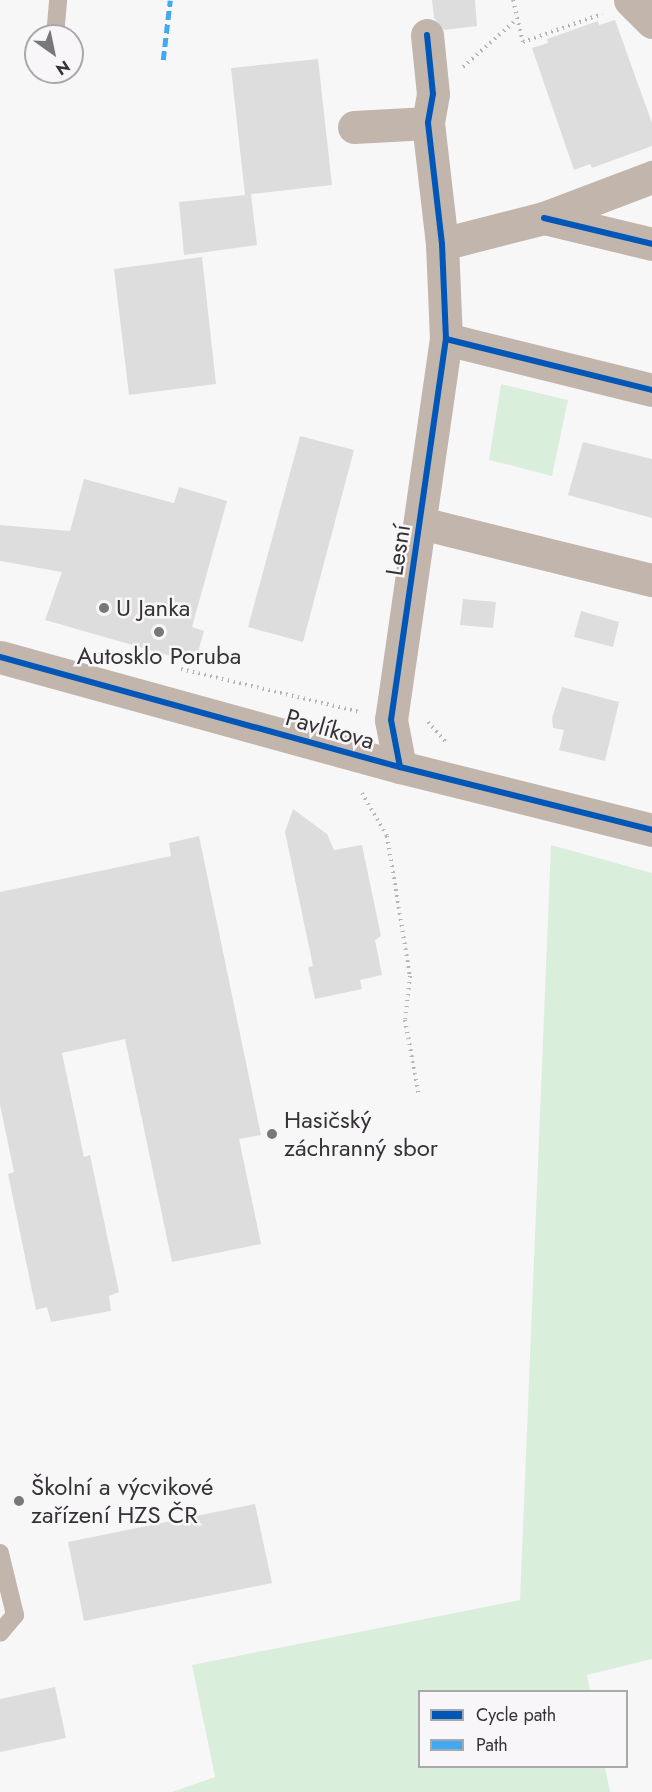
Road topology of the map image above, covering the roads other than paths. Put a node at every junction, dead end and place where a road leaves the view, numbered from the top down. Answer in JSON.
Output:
{"nodes":[{"id":1,"x":58,"y":0,"type":"edge"},
{"id":2,"x":56,"y":24,"type":"edge"},
{"id":3,"x":427,"y":35,"type":"dead end"},
{"id":4,"x":431,"y":109,"type":"junction"},
{"id":5,"x":354,"y":127,"type":"dead end"},
{"id":6,"x":652,"y":177,"type":"edge"},
{"id":7,"x":544,"y":219,"type":"junction"},
{"id":8,"x":442,"y":244,"type":"junction"},
{"id":9,"x":652,"y":244,"type":"edge"},
{"id":10,"x":446,"y":339,"type":"junction"},
{"id":11,"x":652,"y":390,"type":"edge"},
{"id":12,"x":421,"y":523,"type":"junction"},
{"id":13,"x":652,"y":580,"type":"edge"},
{"id":14,"x":0,"y":657,"type":"edge"},
{"id":15,"x":400,"y":767,"type":"junction"},
{"id":16,"x":652,"y":830,"type":"edge"},
{"id":17,"x":0,"y":1553,"type":"edge"},
{"id":18,"x":0,"y":1633,"type":"edge"}],
"edges":[{"from":1,"to":2,"type":"lane"},
{"from":3,"to":4,"type":"street","name":"Lesní"},
{"from":4,"to":5,"type":"street"},
{"from":4,"to":8,"type":"street","name":"Lesní"},
{"from":6,"to":7,"type":"street"},
{"from":7,"to":8,"type":"street"},
{"from":7,"to":9,"type":"street"},
{"from":8,"to":10,"type":"street","name":"Lesní"},
{"from":10,"to":11,"type":"street"},
{"from":10,"to":12,"type":"street","name":"Lesní"},
{"from":12,"to":13,"type":"street","name":"Lesní"},
{"from":12,"to":15,"type":"street","name":"Lesní"},
{"from":14,"to":15,"type":"street","name":"Pavlíkova"},
{"from":15,"to":16,"type":"street","name":"Pavlíkova"},
{"from":17,"to":18,"type":"lane"}]}
